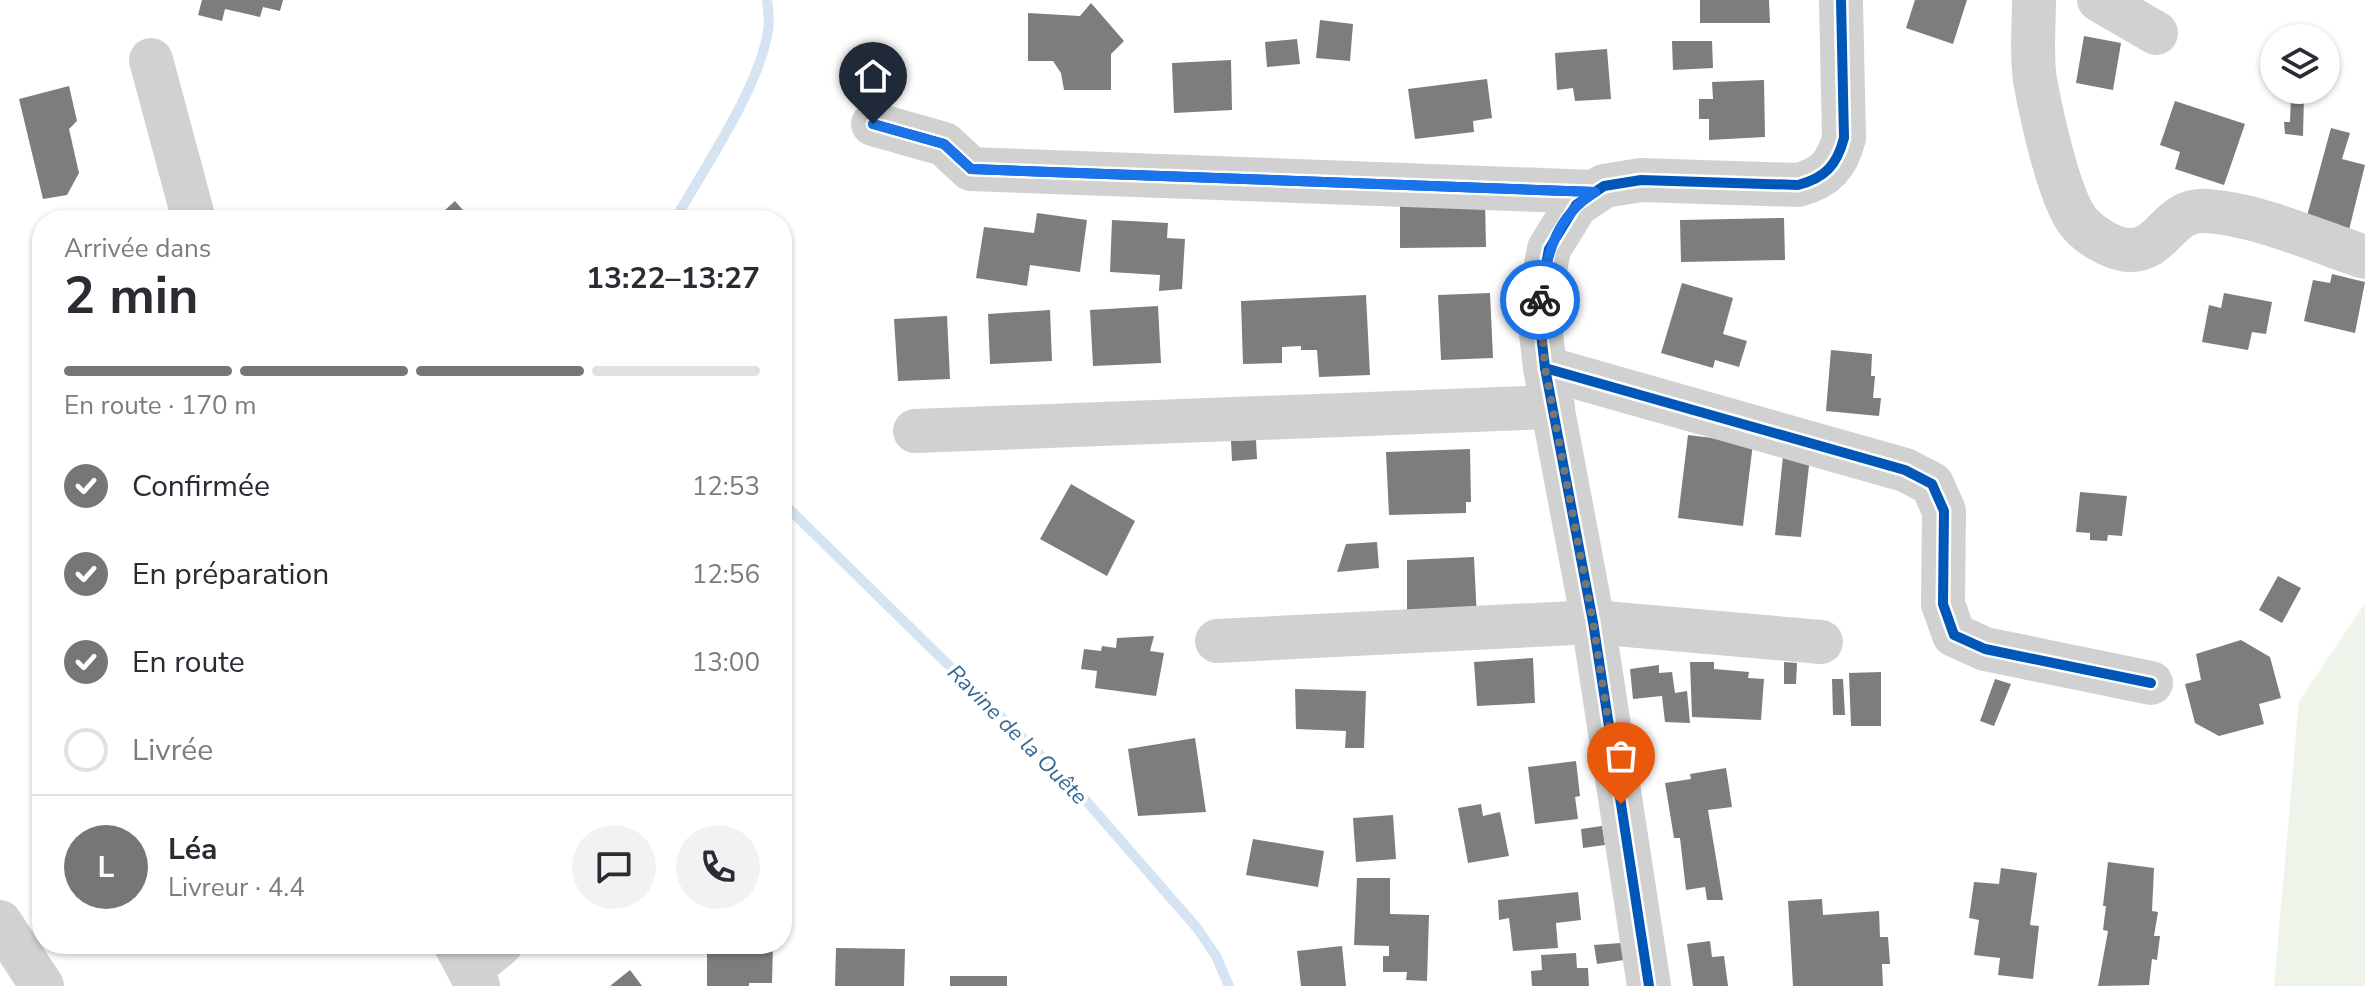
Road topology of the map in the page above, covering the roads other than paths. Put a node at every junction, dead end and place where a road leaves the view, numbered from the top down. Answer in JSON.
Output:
{"nodes":[{"id":1,"x":1841,"y":0,"type":"edge"},
{"id":2,"x":2034,"y":0,"type":"edge"},
{"id":3,"x":2099,"y":0,"type":"edge"},
{"id":4,"x":2156,"y":33,"type":"dead end"},
{"id":5,"x":151,"y":60,"type":"dead end"},
{"id":6,"x":873,"y":124,"type":"dead end"},
{"id":7,"x":1595,"y":192,"type":"junction"},
{"id":8,"x":191,"y":210,"type":"edge"},
{"id":9,"x":2365,"y":257,"type":"edge"},
{"id":10,"x":1549,"y":387,"type":"junction"},
{"id":11,"x":915,"y":431,"type":"dead end"},
{"id":12,"x":1593,"y":622,"type":"junction"},
{"id":13,"x":1217,"y":641,"type":"dead end"},
{"id":14,"x":1821,"y":642,"type":"dead end"},
{"id":15,"x":2151,"y":683,"type":"dead end"},
{"id":16,"x":0,"y":922,"type":"edge"},
{"id":17,"x":42,"y":986,"type":"edge"},
{"id":18,"x":1649,"y":986,"type":"edge"}],
"edges":[{"from":1,"to":7,"type":"street"},
{"from":2,"to":9,"type":"street"},
{"from":3,"to":4,"type":"street"},
{"from":5,"to":8,"type":"street"},
{"from":6,"to":7,"type":"street"},
{"from":7,"to":10,"type":"street"},
{"from":10,"to":11,"type":"street"},
{"from":10,"to":12,"type":"street"},
{"from":10,"to":15,"type":"street"},
{"from":12,"to":13,"type":"street"},
{"from":12,"to":14,"type":"street"},
{"from":12,"to":18,"type":"street"},
{"from":16,"to":17,"type":"street"}]}
